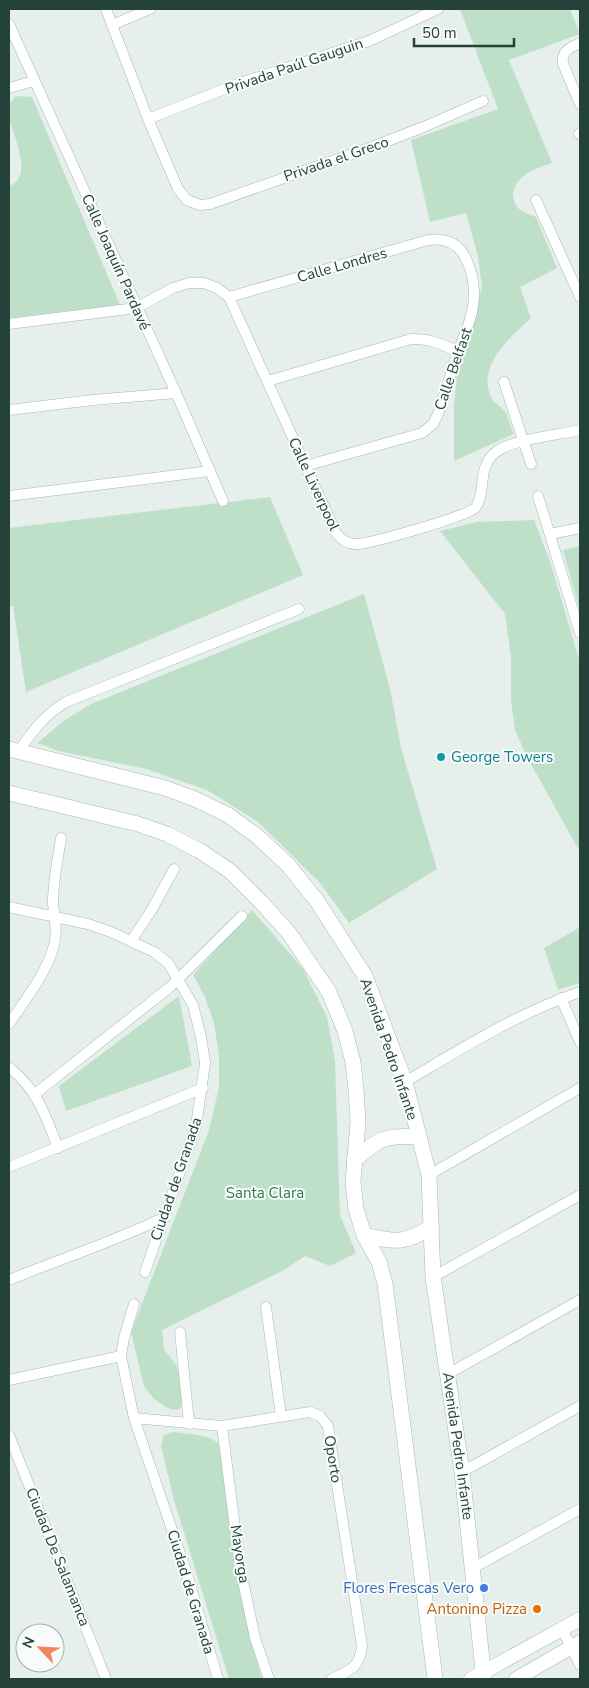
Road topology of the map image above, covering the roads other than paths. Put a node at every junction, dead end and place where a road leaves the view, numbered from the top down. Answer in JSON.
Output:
{"nodes":[{"id":1,"x":106,"y":9,"type":"edge"},
{"id":2,"x":150,"y":9,"type":"edge"},
{"id":3,"x":438,"y":9,"type":"edge"},
{"id":4,"x":9,"y":24,"type":"edge"},
{"id":5,"x":112,"y":25,"type":"junction"},
{"id":6,"x":580,"y":43,"type":"edge"},
{"id":7,"x":34,"y":81,"type":"junction"},
{"id":8,"x":9,"y":88,"type":"edge"},
{"id":9,"x":483,"y":101,"type":"dead end"},
{"id":10,"x":580,"y":104,"type":"edge"},
{"id":11,"x":148,"y":119,"type":"junction"},
{"id":12,"x":536,"y":200,"type":"dead end"},
{"id":13,"x":455,"y":244,"type":"joint"},
{"id":14,"x":580,"y":296,"type":"edge"},
{"id":15,"x":229,"y":297,"type":"junction"},
{"id":16,"x":136,"y":308,"type":"junction"},
{"id":17,"x":9,"y":324,"type":"edge"},
{"id":18,"x":458,"y":352,"type":"junction"},
{"id":19,"x":268,"y":381,"type":"junction"},
{"id":20,"x":504,"y":382,"type":"dead end"},
{"id":21,"x":176,"y":393,"type":"junction"},
{"id":22,"x":9,"y":410,"type":"edge"},
{"id":23,"x":580,"y":430,"type":"edge"},
{"id":24,"x":524,"y":441,"type":"junction"},
{"id":25,"x":532,"y":464,"type":"dead end"},
{"id":26,"x":305,"y":466,"type":"junction"},
{"id":27,"x":210,"y":471,"type":"junction"},
{"id":28,"x":9,"y":496,"type":"edge"},
{"id":29,"x":538,"y":496,"type":"dead end"},
{"id":30,"x":223,"y":501,"type":"dead end"},
{"id":31,"x":580,"y":528,"type":"edge"},
{"id":32,"x":550,"y":534,"type":"junction"},
{"id":33,"x":299,"y":609,"type":"dead end"},
{"id":34,"x":580,"y":633,"type":"edge"},
{"id":35,"x":13,"y":751,"type":"edge"},
{"id":36,"x":9,"y":793,"type":"edge"},
{"id":37,"x":61,"y":838,"type":"dead end"},
{"id":38,"x":174,"y":868,"type":"dead end"},
{"id":39,"x":9,"y":907,"type":"edge"},
{"id":40,"x":54,"y":916,"type":"junction"},
{"id":41,"x":242,"y":916,"type":"dead end"},
{"id":42,"x":132,"y":941,"type":"junction"},
{"id":43,"x":178,"y":978,"type":"junction"},
{"id":44,"x":580,"y":992,"type":"edge"},
{"id":45,"x":561,"y":998,"type":"junction"},
{"id":46,"x":9,"y":1024,"type":"edge"},
{"id":47,"x":580,"y":1042,"type":"edge"},
{"id":48,"x":9,"y":1067,"type":"edge"},
{"id":49,"x":404,"y":1082,"type":"junction"},
{"id":50,"x":203,"y":1088,"type":"junction"},
{"id":51,"x":580,"y":1088,"type":"edge"},
{"id":52,"x":35,"y":1094,"type":"junction"},
{"id":53,"x":419,"y":1137,"type":"junction"},
{"id":54,"x":58,"y":1148,"type":"junction"},
{"id":55,"x":354,"y":1161,"type":"junction"},
{"id":56,"x":9,"y":1167,"type":"edge"},
{"id":57,"x":429,"y":1175,"type":"junction"},
{"id":58,"x":580,"y":1195,"type":"edge"},
{"id":59,"x":163,"y":1218,"type":"junction"},
{"id":60,"x":432,"y":1226,"type":"junction"},
{"id":61,"x":364,"y":1235,"type":"junction"},
{"id":62,"x":145,"y":1272,"type":"dead end"},
{"id":63,"x":433,"y":1277,"type":"junction"},
{"id":64,"x":9,"y":1280,"type":"edge"},
{"id":65,"x":580,"y":1300,"type":"edge"},
{"id":66,"x":134,"y":1304,"type":"dead end"},
{"id":67,"x":266,"y":1307,"type":"dead end"},
{"id":68,"x":180,"y":1332,"type":"dead end"},
{"id":69,"x":121,"y":1356,"type":"junction"},
{"id":70,"x":448,"y":1374,"type":"junction"},
{"id":71,"x":9,"y":1380,"type":"edge"},
{"id":72,"x":580,"y":1406,"type":"edge"},
{"id":73,"x":281,"y":1416,"type":"junction"},
{"id":74,"x":134,"y":1418,"type":"junction"},
{"id":75,"x":189,"y":1424,"type":"junction"},
{"id":76,"x":222,"y":1426,"type":"junction"},
{"id":77,"x":9,"y":1435,"type":"edge"},
{"id":78,"x":462,"y":1472,"type":"junction"},
{"id":79,"x":580,"y":1509,"type":"edge"},
{"id":80,"x":473,"y":1568,"type":"junction"},
{"id":81,"x":580,"y":1619,"type":"edge"},
{"id":82,"x":562,"y":1629,"type":"junction"},
{"id":83,"x":576,"y":1644,"type":"edge"},
{"id":84,"x":580,"y":1665,"type":"edge"},
{"id":85,"x":480,"y":1677,"type":"edge"},
{"id":86,"x":106,"y":1679,"type":"edge"},
{"id":87,"x":218,"y":1679,"type":"edge"},
{"id":88,"x":269,"y":1679,"type":"edge"},
{"id":89,"x":331,"y":1679,"type":"edge"},
{"id":90,"x":435,"y":1679,"type":"edge"},
{"id":91,"x":516,"y":1679,"type":"edge"}],
"edges":[{"from":1,"to":5,"type":"street"},
{"from":2,"to":5,"type":"street"},
{"from":3,"to":11,"type":"street","name":"Privada Paúl Gauguin"},
{"from":4,"to":7,"type":"street","name":"Calle Joaquín Pardavé"},
{"from":5,"to":11,"type":"street"},
{"from":6,"to":10,"type":"street"},
{"from":7,"to":8,"type":"street"},
{"from":7,"to":16,"type":"street","name":"Calle Joaquín Pardavé"},
{"from":9,"to":11,"type":"street","name":"Privada el Greco"},
{"from":12,"to":14,"type":"street"},
{"from":13,"to":15,"type":"street","name":"Calle Londres"},
{"from":13,"to":18,"type":"street","name":"Calle Belfast"},
{"from":15,"to":16,"type":"street"},
{"from":15,"to":19,"type":"street","name":"Calle Liverpool"},
{"from":16,"to":17,"type":"street"},
{"from":16,"to":21,"type":"street","name":"Calle Joaquín Pardavé"},
{"from":18,"to":19,"type":"street"},
{"from":18,"to":26,"type":"street","name":"Calle Belfast"},
{"from":19,"to":26,"type":"street","name":"Calle Liverpool"},
{"from":20,"to":24,"type":"street"},
{"from":21,"to":22,"type":"street"},
{"from":21,"to":27,"type":"street","name":"Calle Joaquín Pardavé"},
{"from":23,"to":24,"type":"street"},
{"from":24,"to":25,"type":"street"},
{"from":24,"to":26,"type":"street","name":"Calle Liverpool"},
{"from":27,"to":28,"type":"street"},
{"from":27,"to":30,"type":"street","name":"Calle Joaquín Pardavé"},
{"from":29,"to":32,"type":"street"},
{"from":31,"to":32,"type":"street"},
{"from":32,"to":34,"type":"street"},
{"from":33,"to":35,"type":"street"},
{"from":35,"to":49,"type":"main road","name":"Avenida Pedro Infante"},
{"from":36,"to":55,"type":"main road"},
{"from":37,"to":40,"type":"street"},
{"from":38,"to":42,"type":"street"},
{"from":39,"to":40,"type":"street","name":"Ciudad de Granada"},
{"from":40,"to":42,"type":"street","name":"Ciudad de Granada"},
{"from":40,"to":46,"type":"street"},
{"from":41,"to":43,"type":"street"},
{"from":42,"to":43,"type":"street","name":"Ciudad de Granada"},
{"from":43,"to":50,"type":"street","name":"Ciudad de Granada"},
{"from":43,"to":52,"type":"street"},
{"from":44,"to":45,"type":"street"},
{"from":45,"to":47,"type":"street"},
{"from":45,"to":49,"type":"street"},
{"from":48,"to":52,"type":"street"},
{"from":49,"to":53,"type":"main road","name":"Avenida Pedro Infante"},
{"from":50,"to":54,"type":"street"},
{"from":50,"to":59,"type":"street","name":"Ciudad de Granada"},
{"from":51,"to":57,"type":"street"},
{"from":52,"to":54,"type":"street"},
{"from":53,"to":55,"type":"main road"},
{"from":53,"to":57,"type":"main road","name":"Avenida Pedro Infante"},
{"from":54,"to":56,"type":"street"},
{"from":55,"to":61,"type":"main road"},
{"from":57,"to":60,"type":"main road","name":"Avenida Pedro Infante"},
{"from":58,"to":63,"type":"street"},
{"from":59,"to":62,"type":"street","name":"Ciudad de Granada"},
{"from":59,"to":64,"type":"street"},
{"from":60,"to":61,"type":"main road"},
{"from":60,"to":63,"type":"main road","name":"Avenida Pedro Infante"},
{"from":61,"to":90,"type":"main road"},
{"from":63,"to":70,"type":"main road","name":"Avenida Pedro Infante"},
{"from":65,"to":70,"type":"street"},
{"from":66,"to":69,"type":"street","name":"Ciudad de Granada"},
{"from":67,"to":73,"type":"street"},
{"from":68,"to":75,"type":"street"},
{"from":69,"to":71,"type":"street"},
{"from":69,"to":74,"type":"street","name":"Ciudad de Granada"},
{"from":70,"to":78,"type":"main road","name":"Avenida Pedro Infante"},
{"from":72,"to":78,"type":"street"},
{"from":73,"to":76,"type":"street","name":"Oporto"},
{"from":73,"to":89,"type":"street","name":"Oporto"},
{"from":74,"to":75,"type":"street","name":"Oporto"},
{"from":74,"to":87,"type":"street","name":"Ciudad de Granada"},
{"from":75,"to":76,"type":"street","name":"Oporto"},
{"from":76,"to":88,"type":"street","name":"Mayorga"},
{"from":77,"to":86,"type":"street","name":"Ciudad De Salamanca"},
{"from":78,"to":80,"type":"main road","name":"Avenida Pedro Infante"},
{"from":79,"to":80,"type":"street"},
{"from":80,"to":85,"type":"main road","name":"Avenida Pedro Infante"},
{"from":81,"to":82,"type":"street"},
{"from":82,"to":83,"type":"street"},
{"from":82,"to":85,"type":"street"},
{"from":83,"to":84,"type":"street"},
{"from":83,"to":91,"type":"street"}]}
